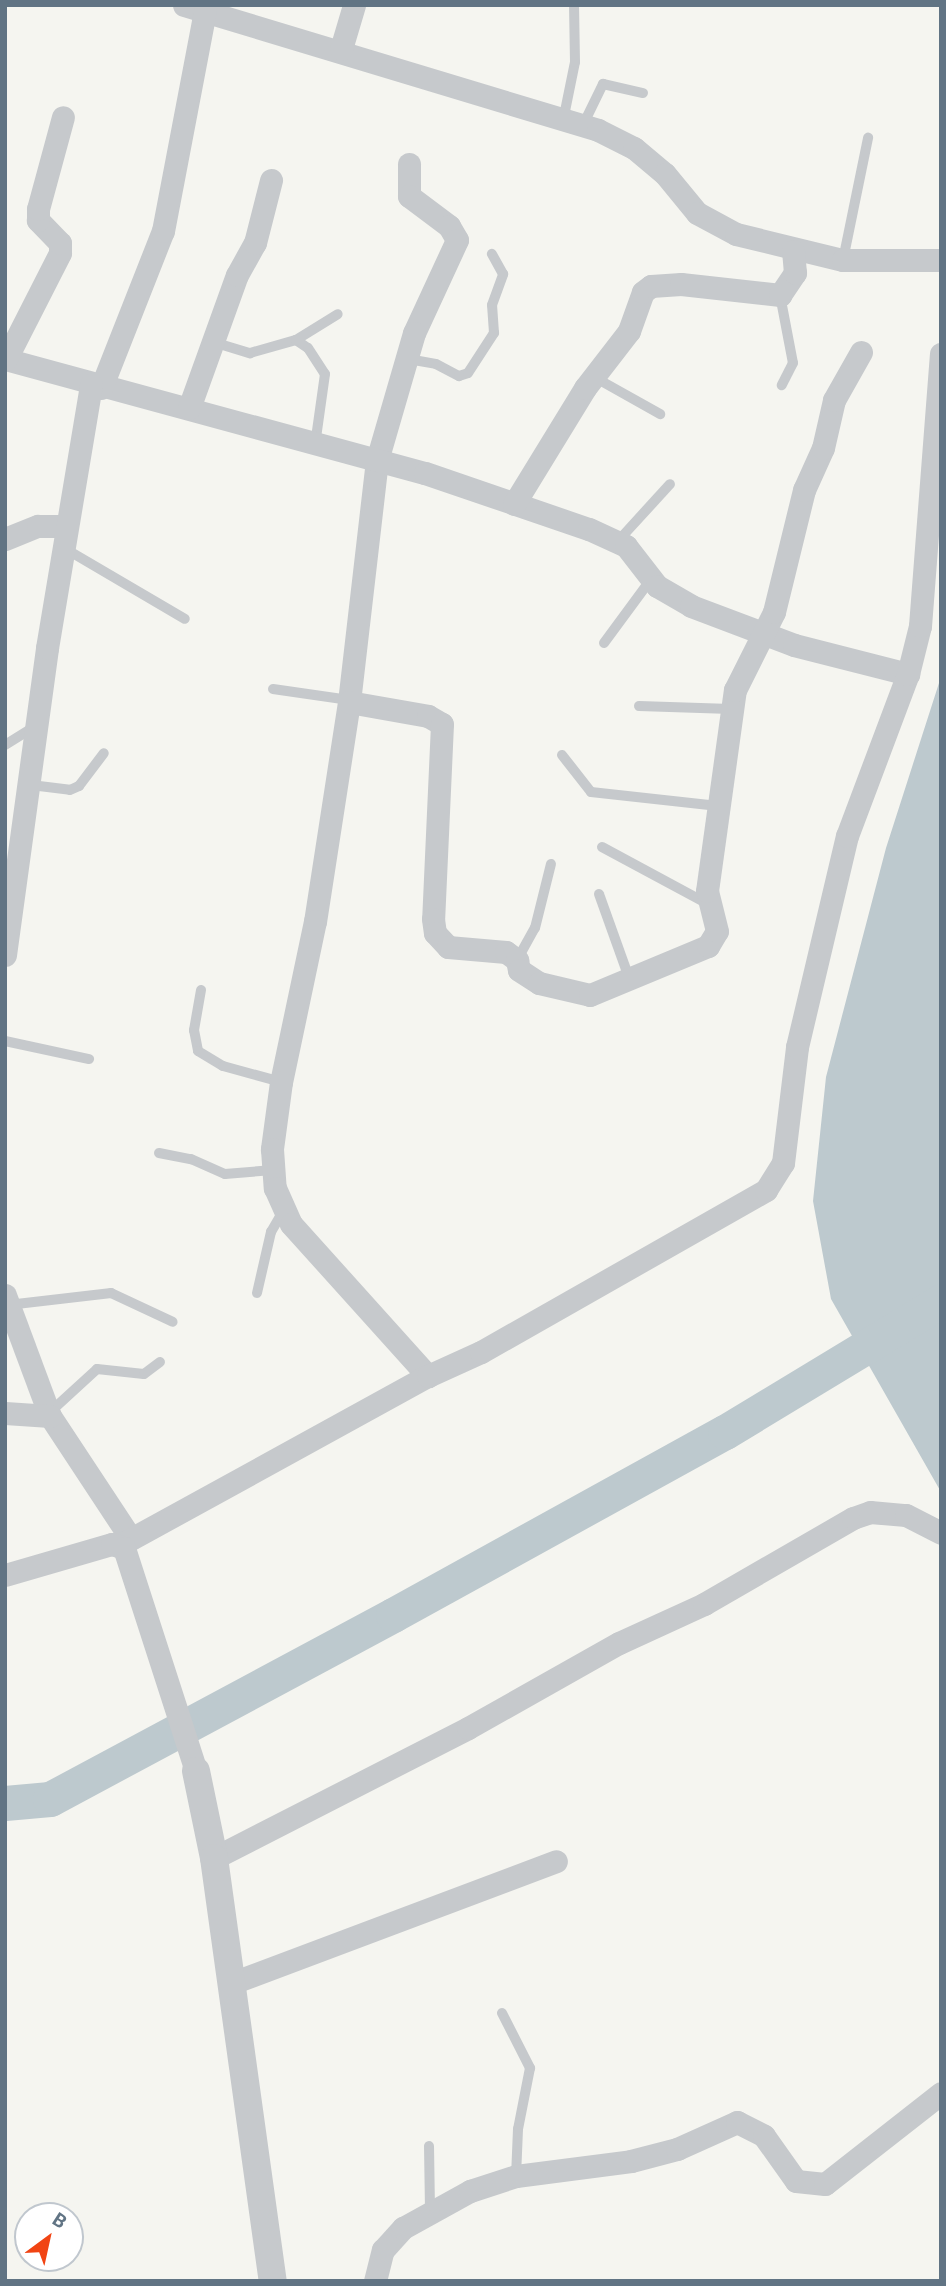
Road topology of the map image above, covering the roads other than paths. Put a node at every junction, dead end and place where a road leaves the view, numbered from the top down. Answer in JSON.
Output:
{"nodes":[{"id":1,"x":355,"y":5,"type":"edge"},
{"id":2,"x":574,"y":6,"type":"edge"},
{"id":3,"x":205,"y":9,"type":"edge"},
{"id":4,"x":341,"y":49,"type":"junction"},
{"id":5,"x":643,"y":93,"type":"dead end"},
{"id":6,"x":64,"y":117,"type":"dead end"},
{"id":7,"x":573,"y":123,"type":"junction"},
{"id":8,"x":868,"y":138,"type":"dead end"},
{"id":9,"x":409,"y":164,"type":"dead end"},
{"id":10,"x":271,"y":180,"type":"dead end"},
{"id":11,"x":793,"y":251,"type":"junction"},
{"id":12,"x":492,"y":254,"type":"dead end"},
{"id":13,"x":843,"y":260,"type":"junction"},
{"id":14,"x":941,"y":260,"type":"edge"},
{"id":15,"x":780,"y":296,"type":"junction"},
{"id":16,"x":338,"y":314,"type":"dead end"},
{"id":17,"x":296,"y":340,"type":"junction"},
{"id":18,"x":213,"y":342,"type":"junction"},
{"id":19,"x":861,"y":352,"type":"dead end"},
{"id":20,"x":941,"y":354,"type":"edge"},
{"id":21,"x":6,"y":359,"type":"edge"},
{"id":22,"x":408,"y":359,"type":"junction"},
{"id":23,"x":594,"y":377,"type":"junction"},
{"id":24,"x":782,"y":385,"type":"dead end"},
{"id":25,"x":96,"y":386,"type":"junction"},
{"id":26,"x":189,"y":408,"type":"junction"},
{"id":27,"x":660,"y":415,"type":"dead end"},
{"id":28,"x":315,"y":444,"type":"junction"},
{"id":29,"x":377,"y":460,"type":"junction"},
{"id":30,"x":670,"y":485,"type":"dead end"},
{"id":31,"x":514,"y":504,"type":"junction"},
{"id":32,"x":65,"y":537,"type":"junction"},
{"id":33,"x":5,"y":540,"type":"edge"},
{"id":34,"x":618,"y":541,"type":"junction"},
{"id":35,"x":652,"y":578,"type":"junction"},
{"id":36,"x":185,"y":619,"type":"dead end"},
{"id":37,"x":762,"y":632,"type":"junction"},
{"id":38,"x":604,"y":643,"type":"dead end"},
{"id":39,"x":908,"y":674,"type":"junction"},
{"id":40,"x":273,"y":689,"type":"dead end"},
{"id":41,"x":349,"y":701,"type":"junction"},
{"id":42,"x":639,"y":706,"type":"dead end"},
{"id":43,"x":731,"y":709,"type":"junction"},
{"id":44,"x":38,"y":725,"type":"junction"},
{"id":45,"x":5,"y":745,"type":"edge"},
{"id":46,"x":104,"y":754,"type":"dead end"},
{"id":47,"x":562,"y":755,"type":"dead end"},
{"id":48,"x":31,"y":785,"type":"junction"},
{"id":49,"x":718,"y":806,"type":"junction"},
{"id":50,"x":602,"y":847,"type":"dead end"},
{"id":51,"x":551,"y":864,"type":"dead end"},
{"id":52,"x":599,"y":894,"type":"dead end"},
{"id":53,"x":708,"y":904,"type":"junction"},
{"id":54,"x":5,"y":955,"type":"edge"},
{"id":55,"x":517,"y":960,"type":"junction"},
{"id":56,"x":629,"y":978,"type":"junction"},
{"id":57,"x":201,"y":990,"type":"dead end"},
{"id":58,"x":5,"y":1041,"type":"edge"},
{"id":59,"x":89,"y":1059,"type":"dead end"},
{"id":60,"x":281,"y":1082,"type":"junction"},
{"id":61,"x":159,"y":1153,"type":"dead end"},
{"id":62,"x":273,"y":1170,"type":"junction"},
{"id":63,"x":283,"y":1211,"type":"junction"},
{"id":64,"x":257,"y":1293,"type":"dead end"},
{"id":65,"x":7,"y":1300,"type":"edge"},
{"id":66,"x":173,"y":1322,"type":"dead end"},
{"id":67,"x":160,"y":1362,"type":"dead end"},
{"id":68,"x":428,"y":1376,"type":"junction"},
{"id":69,"x":5,"y":1413,"type":"edge"},
{"id":70,"x":49,"y":1415,"type":"junction"},
{"id":71,"x":941,"y":1534,"type":"edge"},
{"id":72,"x":126,"y":1542,"type":"junction"},
{"id":73,"x":5,"y":1575,"type":"edge"},
{"id":74,"x":196,"y":1771,"type":"joint"},
{"id":75,"x":214,"y":1858,"type":"junction"},
{"id":76,"x":556,"y":1861,"type":"dead end"},
{"id":77,"x":232,"y":1983,"type":"junction"},
{"id":78,"x":502,"y":2013,"type":"dead end"},
{"id":79,"x":941,"y":2093,"type":"edge"},
{"id":80,"x":429,"y":2146,"type":"dead end"},
{"id":81,"x":516,"y":2176,"type":"junction"},
{"id":82,"x":430,"y":2212,"type":"junction"},
{"id":83,"x":273,"y":2281,"type":"edge"},
{"id":84,"x":375,"y":2281,"type":"edge"}],
"edges":[{"from":1,"to":4,"type":"street"},
{"from":2,"to":7,"type":"lane"},
{"from":3,"to":4,"type":"street"},
{"from":3,"to":25,"type":"street"},
{"from":4,"to":7,"type":"street"},
{"from":5,"to":7,"type":"lane"},
{"from":6,"to":21,"type":"street"},
{"from":7,"to":11,"type":"street"},
{"from":8,"to":13,"type":"lane"},
{"from":9,"to":22,"type":"street"},
{"from":10,"to":18,"type":"street"},
{"from":11,"to":13,"type":"street"},
{"from":11,"to":15,"type":"street"},
{"from":12,"to":22,"type":"lane"},
{"from":13,"to":14,"type":"street"},
{"from":15,"to":23,"type":"street"},
{"from":15,"to":24,"type":"lane"},
{"from":16,"to":17,"type":"lane"},
{"from":17,"to":18,"type":"lane"},
{"from":17,"to":28,"type":"lane"},
{"from":18,"to":26,"type":"street"},
{"from":19,"to":37,"type":"street"},
{"from":20,"to":39,"type":"street"},
{"from":21,"to":25,"type":"street"},
{"from":22,"to":29,"type":"street"},
{"from":23,"to":27,"type":"lane"},
{"from":23,"to":31,"type":"street"},
{"from":25,"to":26,"type":"street"},
{"from":25,"to":32,"type":"street"},
{"from":26,"to":28,"type":"street"},
{"from":28,"to":29,"type":"street"},
{"from":29,"to":31,"type":"street"},
{"from":29,"to":41,"type":"street"},
{"from":30,"to":34,"type":"lane"},
{"from":31,"to":34,"type":"street"},
{"from":32,"to":33,"type":"street"},
{"from":32,"to":36,"type":"lane"},
{"from":32,"to":44,"type":"street"},
{"from":34,"to":35,"type":"street"},
{"from":35,"to":37,"type":"street"},
{"from":35,"to":38,"type":"lane"},
{"from":37,"to":39,"type":"street"},
{"from":37,"to":43,"type":"street"},
{"from":39,"to":68,"type":"street"},
{"from":40,"to":41,"type":"lane"},
{"from":41,"to":55,"type":"street"},
{"from":41,"to":60,"type":"street"},
{"from":42,"to":43,"type":"lane"},
{"from":43,"to":49,"type":"street"},
{"from":44,"to":45,"type":"lane"},
{"from":44,"to":48,"type":"street"},
{"from":46,"to":48,"type":"lane"},
{"from":47,"to":49,"type":"lane"},
{"from":48,"to":54,"type":"street"},
{"from":49,"to":53,"type":"street"},
{"from":50,"to":53,"type":"lane"},
{"from":51,"to":55,"type":"lane"},
{"from":52,"to":56,"type":"lane"},
{"from":53,"to":56,"type":"street"},
{"from":55,"to":56,"type":"street"},
{"from":57,"to":60,"type":"lane"},
{"from":58,"to":59,"type":"lane"},
{"from":60,"to":62,"type":"street"},
{"from":61,"to":62,"type":"lane"},
{"from":62,"to":63,"type":"street"},
{"from":63,"to":64,"type":"lane"},
{"from":63,"to":68,"type":"street"},
{"from":65,"to":66,"type":"lane"},
{"from":65,"to":70,"type":"street"},
{"from":67,"to":70,"type":"lane"},
{"from":68,"to":72,"type":"street"},
{"from":69,"to":70,"type":"street"},
{"from":70,"to":72,"type":"street"},
{"from":71,"to":75,"type":"street"},
{"from":72,"to":73,"type":"street"},
{"from":72,"to":74,"type":"street"},
{"from":74,"to":75,"type":"street"},
{"from":75,"to":77,"type":"street"},
{"from":76,"to":77,"type":"street"},
{"from":77,"to":83,"type":"street"},
{"from":78,"to":81,"type":"lane"},
{"from":79,"to":81,"type":"street"},
{"from":80,"to":82,"type":"lane"},
{"from":81,"to":82,"type":"street"},
{"from":82,"to":84,"type":"street"}]}
